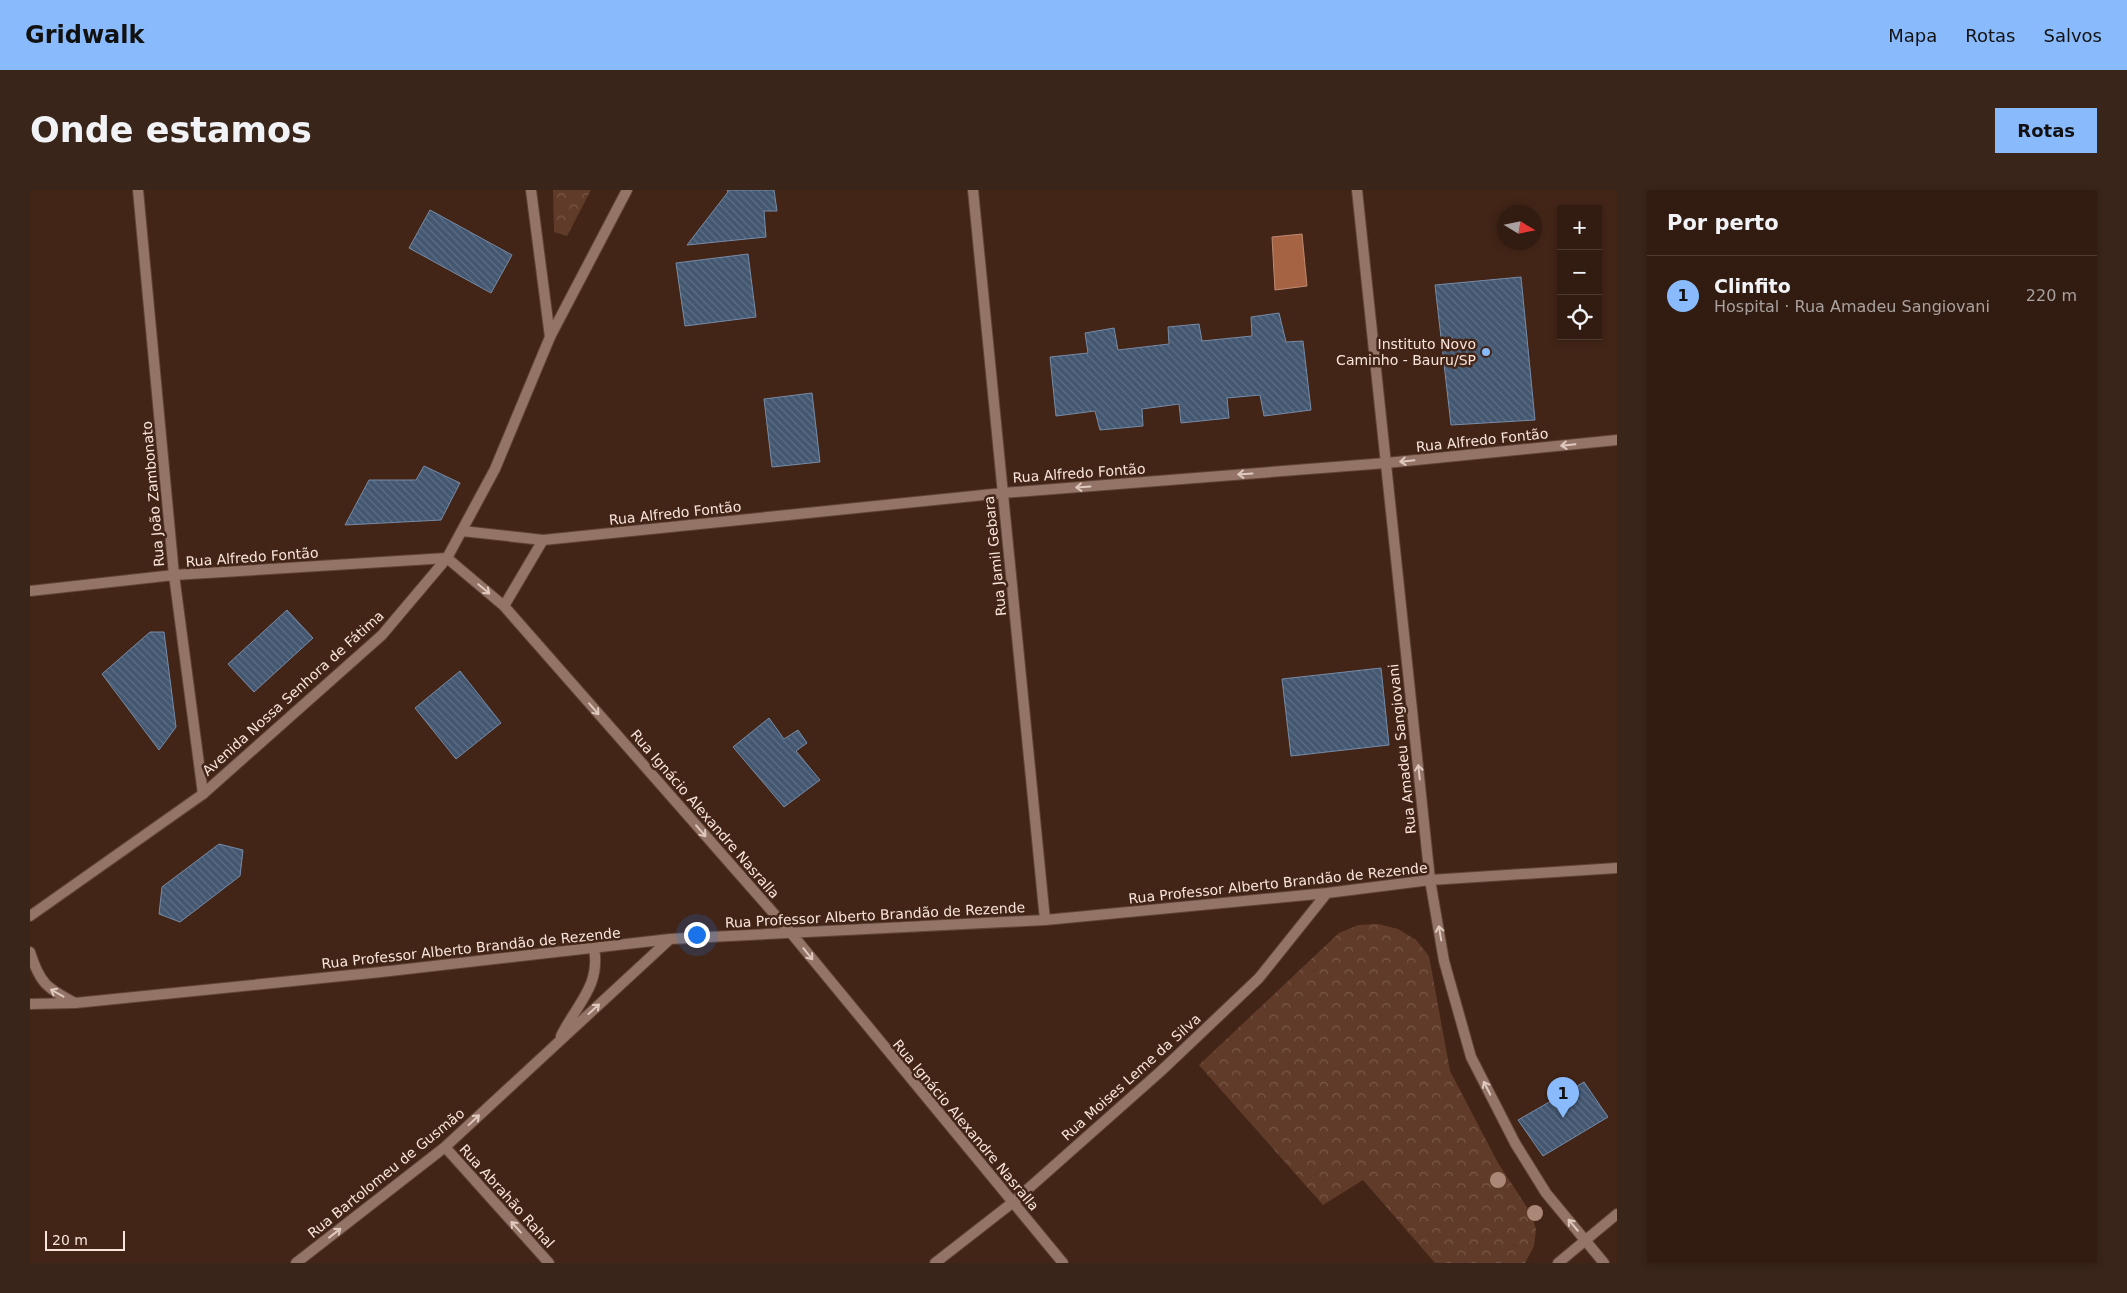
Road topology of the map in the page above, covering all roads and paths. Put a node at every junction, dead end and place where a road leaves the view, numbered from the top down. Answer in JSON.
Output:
{"nodes":[{"id":1,"x":138,"y":190,"type":"edge"},
{"id":2,"x":531,"y":190,"type":"edge"},
{"id":3,"x":628,"y":190,"type":"edge"},
{"id":4,"x":973,"y":190,"type":"edge"},
{"id":5,"x":1357,"y":190,"type":"edge"},
{"id":6,"x":550,"y":337,"type":"junction"},
{"id":7,"x":1617,"y":440,"type":"edge"},
{"id":8,"x":1386,"y":463,"type":"junction"},
{"id":9,"x":1003,"y":493,"type":"junction"},
{"id":10,"x":462,"y":531,"type":"junction"},
{"id":11,"x":543,"y":540,"type":"junction"},
{"id":12,"x":447,"y":558,"type":"junction"},
{"id":13,"x":174,"y":576,"type":"junction"},
{"id":14,"x":30,"y":591,"type":"edge"},
{"id":15,"x":504,"y":606,"type":"junction"},
{"id":16,"x":202,"y":794,"type":"junction"},
{"id":17,"x":1617,"y":868,"type":"edge"},
{"id":18,"x":1430,"y":880,"type":"junction"},
{"id":19,"x":1327,"y":893,"type":"junction"},
{"id":20,"x":30,"y":916,"type":"edge"},
{"id":21,"x":1045,"y":920,"type":"junction"},
{"id":22,"x":791,"y":933,"type":"junction"},
{"id":23,"x":670,"y":939,"type":"junction"},
{"id":24,"x":594,"y":948,"type":"junction"},
{"id":25,"x":30,"y":952,"type":"edge"},
{"id":26,"x":75,"y":1003,"type":"junction"},
{"id":27,"x":30,"y":1004,"type":"edge"},
{"id":28,"x":558,"y":1042,"type":"junction"},
{"id":29,"x":445,"y":1147,"type":"junction"},
{"id":30,"x":1012,"y":1203,"type":"junction"},
{"id":31,"x":1617,"y":1214,"type":"edge"},
{"id":32,"x":1585,"y":1240,"type":"junction"},
{"id":33,"x":296,"y":1263,"type":"edge"},
{"id":34,"x":549,"y":1263,"type":"edge"},
{"id":35,"x":935,"y":1263,"type":"edge"},
{"id":36,"x":1063,"y":1263,"type":"edge"},
{"id":37,"x":1558,"y":1263,"type":"edge"},
{"id":38,"x":1604,"y":1263,"type":"edge"}],
"edges":[{"from":1,"to":13,"type":"street","name":"Rua João Zambonato"},
{"from":2,"to":6,"type":"street"},
{"from":3,"to":6,"type":"street","name":"Avenida Nossa Senhora de Fátima"},
{"from":4,"to":9,"type":"street","name":"Rua Jamil Gebara"},
{"from":5,"to":8,"type":"street","name":"Rua Amadeu Sangiovani"},
{"from":6,"to":10,"type":"street","name":"Avenida Nossa Senhora de Fátima"},
{"from":7,"to":8,"type":"street","name":"Rua Alfredo Fontão","one_way":true},
{"from":8,"to":9,"type":"street","name":"Rua Alfredo Fontão","one_way":true},
{"from":18,"to":8,"type":"street","name":"Rua Amadeu Sangiovani","one_way":true},
{"from":9,"to":11,"type":"street","name":"Rua Alfredo Fontão"},
{"from":9,"to":21,"type":"street","name":"Rua Jamil Gebara"},
{"from":10,"to":11,"type":"street","name":"Rua Alfredo Fontão"},
{"from":10,"to":12,"type":"street","name":"Avenida Nossa Senhora de Fátima"},
{"from":11,"to":15,"type":"street"},
{"from":12,"to":13,"type":"street","name":"Rua Alfredo Fontão"},
{"from":12,"to":15,"type":"street","name":"Rua Ignácio Alexandre Nasralla","one_way":true},
{"from":12,"to":16,"type":"street","name":"Avenida Nossa Senhora de Fátima"},
{"from":13,"to":14,"type":"street","name":"Rua Alfredo Fontão"},
{"from":13,"to":16,"type":"street","name":"Rua João Zambonato"},
{"from":15,"to":22,"type":"street","name":"Rua Ignácio Alexandre Nasralla","one_way":true},
{"from":16,"to":20,"type":"street","name":"Avenida Nossa Senhora de Fátima"},
{"from":17,"to":18,"type":"street","name":"Rua Professor Alberto Brandão de Rezende"},
{"from":18,"to":19,"type":"street","name":"Rua Professor Alberto Brandão de Rezende"},
{"from":32,"to":18,"type":"street","name":"Rua Amadeu Sangiovani","one_way":true},
{"from":19,"to":21,"type":"street","name":"Rua Professor Alberto Brandão de Rezende"},
{"from":19,"to":30,"type":"street","name":"Rua Moises Leme da Silva"},
{"from":21,"to":22,"type":"street","name":"Rua Professor Alberto Brandão de Rezende"},
{"from":22,"to":23,"type":"street","name":"Rua Professor Alberto Brandão de Rezende"},
{"from":22,"to":30,"type":"street","name":"Rua Ignácio Alexandre Nasralla","one_way":true},
{"from":23,"to":24,"type":"street","name":"Rua Professor Alberto Brandão de Rezende"},
{"from":28,"to":23,"type":"street","name":"Rua Bartolomeu de Gusmão","one_way":true},
{"from":24,"to":26,"type":"street","name":"Rua Professor Alberto Brandão de Rezende"},
{"from":24,"to":28,"type":"street","name":"Rua Bartolomeu de Gusmão"},
{"from":26,"to":25,"type":"street","one_way":true},
{"from":26,"to":27,"type":"street","name":"Rua Professor Alberto Brandão de Rezende"},
{"from":29,"to":28,"type":"street","name":"Rua Bartolomeu de Gusmão","one_way":true},
{"from":33,"to":29,"type":"street","name":"Rua Bartolomeu de Gusmão","one_way":true},
{"from":34,"to":29,"type":"street","name":"Rua Abrahão Rahal","one_way":true},
{"from":30,"to":35,"type":"street","name":"Rua Moises Leme da Silva"},
{"from":30,"to":36,"type":"street","name":"Rua Ignácio Alexandre Nasralla"},
{"from":31,"to":32,"type":"street"},
{"from":32,"to":37,"type":"street"},
{"from":32,"to":38,"type":"street","name":"Rua Amadeu Sangiovani"}]}
